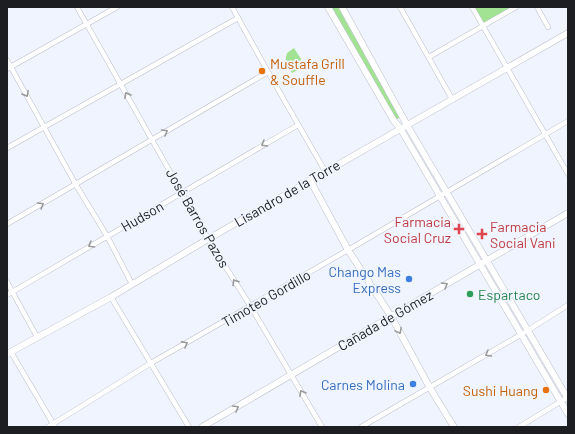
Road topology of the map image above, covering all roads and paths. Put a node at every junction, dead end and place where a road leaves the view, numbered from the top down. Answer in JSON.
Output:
{"nodes":[{"id":1,"x":78,"y":7,"type":"edge"},
{"id":2,"x":117,"y":7,"type":"edge"},
{"id":3,"x":232,"y":7,"type":"edge"},
{"id":4,"x":328,"y":7,"type":"edge"},
{"id":5,"x":342,"y":7,"type":"edge"},
{"id":6,"x":400,"y":7,"type":"edge"},
{"id":7,"x":472,"y":7,"type":"edge"},
{"id":8,"x":516,"y":7,"type":"edge"},
{"id":9,"x":537,"y":7,"type":"edge"},
{"id":10,"x":238,"y":18,"type":"junction"},
{"id":11,"x":87,"y":24,"type":"junction"},
{"id":12,"x":483,"y":27,"type":"junction"},
{"id":13,"x":548,"y":27,"type":"dead end"},
{"id":14,"x":568,"y":33,"type":"edge"},
{"id":15,"x":429,"y":57,"type":"junction"},
{"id":16,"x":7,"y":60,"type":"edge"},
{"id":17,"x":9,"y":68,"type":"edge"},
{"id":18,"x":506,"y":68,"type":"junction"},
{"id":19,"x":268,"y":72,"type":"junction"},
{"id":20,"x":121,"y":84,"type":"junction"},
{"id":21,"x":452,"y":99,"type":"junction"},
{"id":22,"x":568,"y":121,"type":"edge"},
{"id":23,"x":406,"y":124,"type":"junction"},
{"id":24,"x":298,"y":125,"type":"junction"},
{"id":25,"x":45,"y":128,"type":"junction"},
{"id":26,"x":400,"y":128,"type":"junction"},
{"id":27,"x":545,"y":135,"type":"junction"},
{"id":28,"x":152,"y":140,"type":"junction"},
{"id":29,"x":7,"y":148,"type":"edge"},
{"id":30,"x":325,"y":171,"type":"junction"},
{"id":31,"x":568,"y":174,"type":"edge"},
{"id":32,"x":310,"y":180,"type":"junction"},
{"id":33,"x":76,"y":184,"type":"junction"},
{"id":34,"x":182,"y":193,"type":"junction"},
{"id":35,"x":447,"y":193,"type":"junction"},
{"id":36,"x":440,"y":197,"type":"junction"},
{"id":37,"x":568,"y":213,"type":"edge"},
{"id":38,"x":7,"y":224,"type":"edge"},
{"id":39,"x":107,"y":236,"type":"junction"},
{"id":40,"x":208,"y":239,"type":"junction"},
{"id":41,"x":348,"y":250,"type":"junction"},
{"id":42,"x":487,"y":261,"type":"junction"},
{"id":43,"x":480,"y":265,"type":"junction"},
{"id":44,"x":7,"y":282,"type":"edge"},
{"id":45,"x":132,"y":284,"type":"junction"},
{"id":46,"x":12,"y":292,"type":"junction"},
{"id":47,"x":7,"y":294,"type":"edge"},
{"id":48,"x":111,"y":297,"type":"junction"},
{"id":49,"x":568,"y":305,"type":"edge"},
{"id":50,"x":251,"y":307,"type":"junction"},
{"id":51,"x":391,"y":316,"type":"junction"},
{"id":52,"x":528,"y":330,"type":"junction"},
{"id":53,"x":522,"y":334,"type":"junction"},
{"id":54,"x":37,"y":337,"type":"junction"},
{"id":55,"x":9,"y":353,"type":"edge"},
{"id":56,"x":152,"y":363,"type":"junction"},
{"id":57,"x":292,"y":376,"type":"junction"},
{"id":58,"x":430,"y":388,"type":"junction"},
{"id":59,"x":568,"y":398,"type":"edge"},
{"id":60,"x":561,"y":402,"type":"junction"},
{"id":61,"x":568,"y":414,"type":"edge"},
{"id":62,"x":54,"y":425,"type":"edge"},
{"id":63,"x":48,"y":427,"type":"edge"},
{"id":64,"x":189,"y":427,"type":"edge"},
{"id":65,"x":202,"y":427,"type":"edge"},
{"id":66,"x":322,"y":427,"type":"edge"},
{"id":67,"x":361,"y":427,"type":"edge"},
{"id":68,"x":454,"y":427,"type":"edge"},
{"id":69,"x":519,"y":427,"type":"edge"}],
"edges":[{"from":1,"to":11,"type":"street","name":"José Barros Pazos"},
{"from":2,"to":11,"type":"street"},
{"from":3,"to":10,"type":"street"},
{"from":4,"to":26,"type":"street"},
{"from":5,"to":23,"type":"street"},
{"from":6,"to":15,"type":"street"},
{"from":7,"to":12,"type":"street"},
{"from":8,"to":12,"type":"street"},
{"from":9,"to":13,"type":"street"},
{"from":10,"to":19,"type":"street"},
{"from":10,"to":20,"type":"street"},
{"from":11,"to":17,"type":"street"},
{"from":11,"to":20,"type":"street","name":"José Barros Pazos"},
{"from":12,"to":15,"type":"street"},
{"from":12,"to":18,"type":"street"},
{"from":14,"to":18,"type":"street","name":"Lisandro de la Torre"},
{"from":15,"to":21,"type":"street"},
{"from":16,"to":17,"type":"street"},
{"from":17,"to":25,"type":"street","one_way":true},
{"from":18,"to":21,"type":"street","name":"Lisandro de la Torre"},
{"from":18,"to":27,"type":"street"},
{"from":19,"to":24,"type":"street"},
{"from":28,"to":19,"type":"street","one_way":true},
{"from":20,"to":25,"type":"street"},
{"from":28,"to":20,"type":"street","name":"José Barros Pazos","one_way":true},
{"from":21,"to":23,"type":"street","name":"Lisandro de la Torre"},
{"from":22,"to":27,"type":"street","name":"Timoteo Gordillo"},
{"from":23,"to":26,"type":"street","name":"Lisandro de la Torre"},
{"from":23,"to":35,"type":"street"},
{"from":24,"to":30,"type":"street"},
{"from":24,"to":34,"type":"street","name":"Hudson","one_way":true},
{"from":25,"to":29,"type":"street"},
{"from":25,"to":33,"type":"street"},
{"from":26,"to":30,"type":"street","name":"Lisandro de la Torre"},
{"from":26,"to":36,"type":"street"},
{"from":27,"to":31,"type":"street"},
{"from":27,"to":35,"type":"street","name":"Timoteo Gordillo"},
{"from":28,"to":33,"type":"street"},
{"from":28,"to":34,"type":"street","name":"José Barros Pazos"},
{"from":30,"to":32,"type":"street","name":"Lisandro de la Torre"},
{"from":32,"to":40,"type":"street","name":"Lisandro de la Torre"},
{"from":32,"to":41,"type":"street"},
{"from":38,"to":33,"type":"street","one_way":true},
{"from":33,"to":39,"type":"street"},
{"from":34,"to":39,"type":"street","name":"Hudson"},
{"from":34,"to":40,"type":"street","name":"José Barros Pazos"},
{"from":35,"to":36,"type":"street","name":"Timoteo Gordillo"},
{"from":35,"to":42,"type":"street"},
{"from":36,"to":41,"type":"street","name":"Timoteo Gordillo"},
{"from":36,"to":43,"type":"street"},
{"from":37,"to":42,"type":"street","name":"Cañada de Gómez"},
{"from":39,"to":45,"type":"street"},
{"from":39,"to":46,"type":"street","name":"Hudson","one_way":true},
{"from":40,"to":45,"type":"street","name":"Lisandro de la Torre"},
{"from":50,"to":40,"type":"street","name":"José Barros Pazos","one_way":true},
{"from":41,"to":50,"type":"street","name":"Timoteo Gordillo"},
{"from":41,"to":51,"type":"street"},
{"from":42,"to":43,"type":"street","name":"Cañada de Gómez"},
{"from":42,"to":52,"type":"street"},
{"from":51,"to":43,"type":"street","name":"Cañada de Gómez","one_way":true},
{"from":43,"to":53,"type":"street"},
{"from":44,"to":46,"type":"street"},
{"from":45,"to":48,"type":"street","name":"Lisandro de la Torre"},
{"from":46,"to":47,"type":"street","name":"Hudson"},
{"from":46,"to":54,"type":"street"},
{"from":48,"to":54,"type":"street","name":"Lisandro de la Torre"},
{"from":48,"to":56,"type":"street"},
{"from":49,"to":52,"type":"street"},
{"from":56,"to":50,"type":"street","name":"Timoteo Gordillo","one_way":true},
{"from":50,"to":57,"type":"street","name":"José Barros Pazos"},
{"from":51,"to":57,"type":"street","name":"Cañada de Gómez"},
{"from":51,"to":58,"type":"street","one_way":true},
{"from":52,"to":53,"type":"street"},
{"from":52,"to":59,"type":"street"},
{"from":53,"to":58,"type":"street","one_way":true},
{"from":53,"to":60,"type":"street"},
{"from":54,"to":55,"type":"street","name":"Lisandro de la Torre"},
{"from":55,"to":62,"type":"street"},
{"from":56,"to":62,"type":"street","name":"Timoteo Gordillo"},
{"from":56,"to":64,"type":"street"},
{"from":65,"to":57,"type":"street","name":"Cañada de Gómez","one_way":true},
{"from":66,"to":57,"type":"street","name":"José Barros Pazos","one_way":true},
{"from":58,"to":67,"type":"street"},
{"from":58,"to":68,"type":"street"},
{"from":59,"to":60,"type":"street"},
{"from":60,"to":61,"type":"street"},
{"from":60,"to":69,"type":"street"},
{"from":62,"to":63,"type":"street","name":"Timoteo Gordillo"}]}
